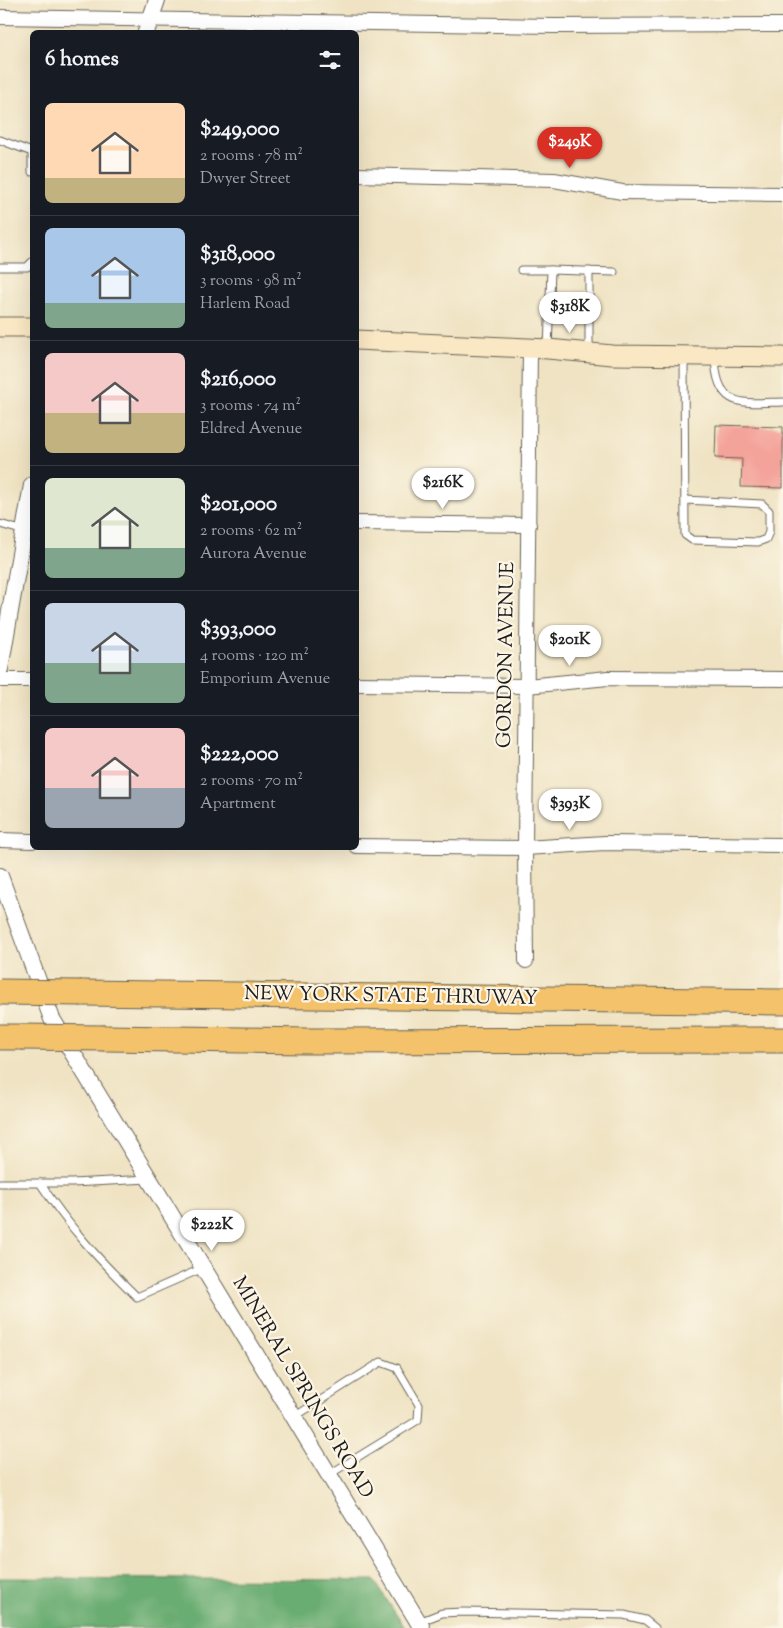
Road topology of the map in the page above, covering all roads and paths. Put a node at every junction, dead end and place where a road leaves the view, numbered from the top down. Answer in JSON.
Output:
{"nodes":[{"id":1,"x":157,"y":0,"type":"edge"},
{"id":2,"x":0,"y":17,"type":"edge"},
{"id":3,"x":783,"y":25,"type":"edge"},
{"id":4,"x":148,"y":26,"type":"edge"},
{"id":5,"x":0,"y":140,"type":"edge"},
{"id":6,"x":30,"y":151,"type":"edge"},
{"id":7,"x":359,"y":174,"type":"edge"},
{"id":8,"x":783,"y":194,"type":"edge"},
{"id":9,"x":30,"y":264,"type":"edge"},
{"id":10,"x":0,"y":267,"type":"edge"},
{"id":11,"x":521,"y":270,"type":"dead end"},
{"id":12,"x":551,"y":270,"type":"junction"},
{"id":13,"x":590,"y":271,"type":"junction"},
{"id":14,"x":614,"y":272,"type":"dead end"},
{"id":15,"x":30,"y":326,"type":"edge"},
{"id":16,"x":0,"y":327,"type":"edge"},
{"id":17,"x":359,"y":340,"type":"edge"},
{"id":18,"x":539,"y":349,"type":"junction"},
{"id":19,"x":589,"y":353,"type":"junction"},
{"id":20,"x":684,"y":356,"type":"junction"},
{"id":21,"x":715,"y":356,"type":"junction"},
{"id":22,"x":783,"y":356,"type":"edge"},
{"id":23,"x":783,"y":402,"type":"edge"},
{"id":24,"x":685,"y":500,"type":"junction"},
{"id":25,"x":30,"y":504,"type":"edge"},
{"id":26,"x":28,"y":523,"type":"edge"},
{"id":27,"x":359,"y":523,"type":"edge"},
{"id":28,"x":0,"y":524,"type":"edge"},
{"id":29,"x":528,"y":525,"type":"junction"},
{"id":30,"x":2,"y":644,"type":"edge"},
{"id":31,"x":0,"y":669,"type":"edge"},
{"id":32,"x":783,"y":679,"type":"edge"},
{"id":33,"x":0,"y":680,"type":"edge"},
{"id":34,"x":30,"y":680,"type":"edge"},
{"id":35,"x":359,"y":684,"type":"edge"},
{"id":36,"x":527,"y":686,"type":"junction"},
{"id":37,"x":0,"y":840,"type":"edge"},
{"id":38,"x":30,"y":841,"type":"edge"},
{"id":39,"x":783,"y":845,"type":"edge"},
{"id":40,"x":359,"y":846,"type":"edge"},
{"id":41,"x":524,"y":848,"type":"junction"},
{"id":42,"x":0,"y":876,"type":"edge"},
{"id":43,"x":526,"y":961,"type":"dead end"},
{"id":44,"x":0,"y":992,"type":"edge"},
{"id":45,"x":783,"y":1002,"type":"edge"},
{"id":46,"x":11,"y":1037,"type":"edge"},
{"id":47,"x":783,"y":1040,"type":"edge"},
{"id":48,"x":149,"y":1178,"type":"junction"},
{"id":49,"x":0,"y":1183,"type":"edge"},
{"id":50,"x":40,"y":1183,"type":"junction"},
{"id":51,"x":204,"y":1268,"type":"junction"},
{"id":52,"x":294,"y":1417,"type":"junction"},
{"id":53,"x":329,"y":1474,"type":"junction"},
{"id":54,"x":421,"y":1625,"type":"edge"},
{"id":55,"x":655,"y":1628,"type":"edge"}],
"edges":[{"from":1,"to":4,"type":"street"},
{"from":2,"to":4,"type":"street"},
{"from":3,"to":4,"type":"street"},
{"from":5,"to":6,"type":"lane"},
{"from":7,"to":8,"type":"street"},
{"from":9,"to":10,"type":"lane"},
{"from":11,"to":12,"type":"lane"},
{"from":12,"to":13,"type":"lane"},
{"from":12,"to":18,"type":"lane"},
{"from":13,"to":14,"type":"lane"},
{"from":13,"to":19,"type":"lane"},
{"from":15,"to":16,"type":"main road"},
{"from":17,"to":18,"type":"main road"},
{"from":18,"to":19,"type":"main road"},
{"from":18,"to":29,"type":"street","name":"GORDON AVENUE"},
{"from":19,"to":20,"type":"main road"},
{"from":20,"to":21,"type":"main road"},
{"from":20,"to":24,"type":"lane"},
{"from":21,"to":22,"type":"main road"},
{"from":21,"to":23,"type":"lane"},
{"from":24,"to":24,"type":"lane"},
{"from":25,"to":26,"type":"street"},
{"from":26,"to":28,"type":"lane"},
{"from":26,"to":30,"type":"street"},
{"from":27,"to":29,"type":"street"},
{"from":29,"to":36,"type":"street","name":"GORDON AVENUE"},
{"from":30,"to":31,"type":"street"},
{"from":32,"to":36,"type":"street"},
{"from":33,"to":34,"type":"street"},
{"from":35,"to":36,"type":"street"},
{"from":36,"to":41,"type":"street","name":"GORDON AVENUE"},
{"from":37,"to":38,"type":"street"},
{"from":39,"to":41,"type":"street"},
{"from":40,"to":41,"type":"street"},
{"from":41,"to":43,"type":"street","name":"GORDON AVENUE"},
{"from":42,"to":48,"type":"street","name":"MINERAL SPRINGS ROAD"},
{"from":44,"to":45,"type":"highway","name":"NEW YORK STATE THRUWAY","bridge":true},
{"from":46,"to":47,"type":"highway","name":"NEW YORK STATE THRUWAY","bridge":true},
{"from":48,"to":50,"type":"lane"},
{"from":48,"to":51,"type":"street","name":"MINERAL SPRINGS ROAD"},
{"from":49,"to":50,"type":"lane"},
{"from":50,"to":51,"type":"lane"},
{"from":51,"to":52,"type":"street","name":"MINERAL SPRINGS ROAD"},
{"from":52,"to":53,"type":"street","name":"MINERAL SPRINGS ROAD"},
{"from":52,"to":53,"type":"lane"},
{"from":53,"to":54,"type":"street","name":"MINERAL SPRINGS ROAD"},
{"from":54,"to":55,"type":"lane"}]}
